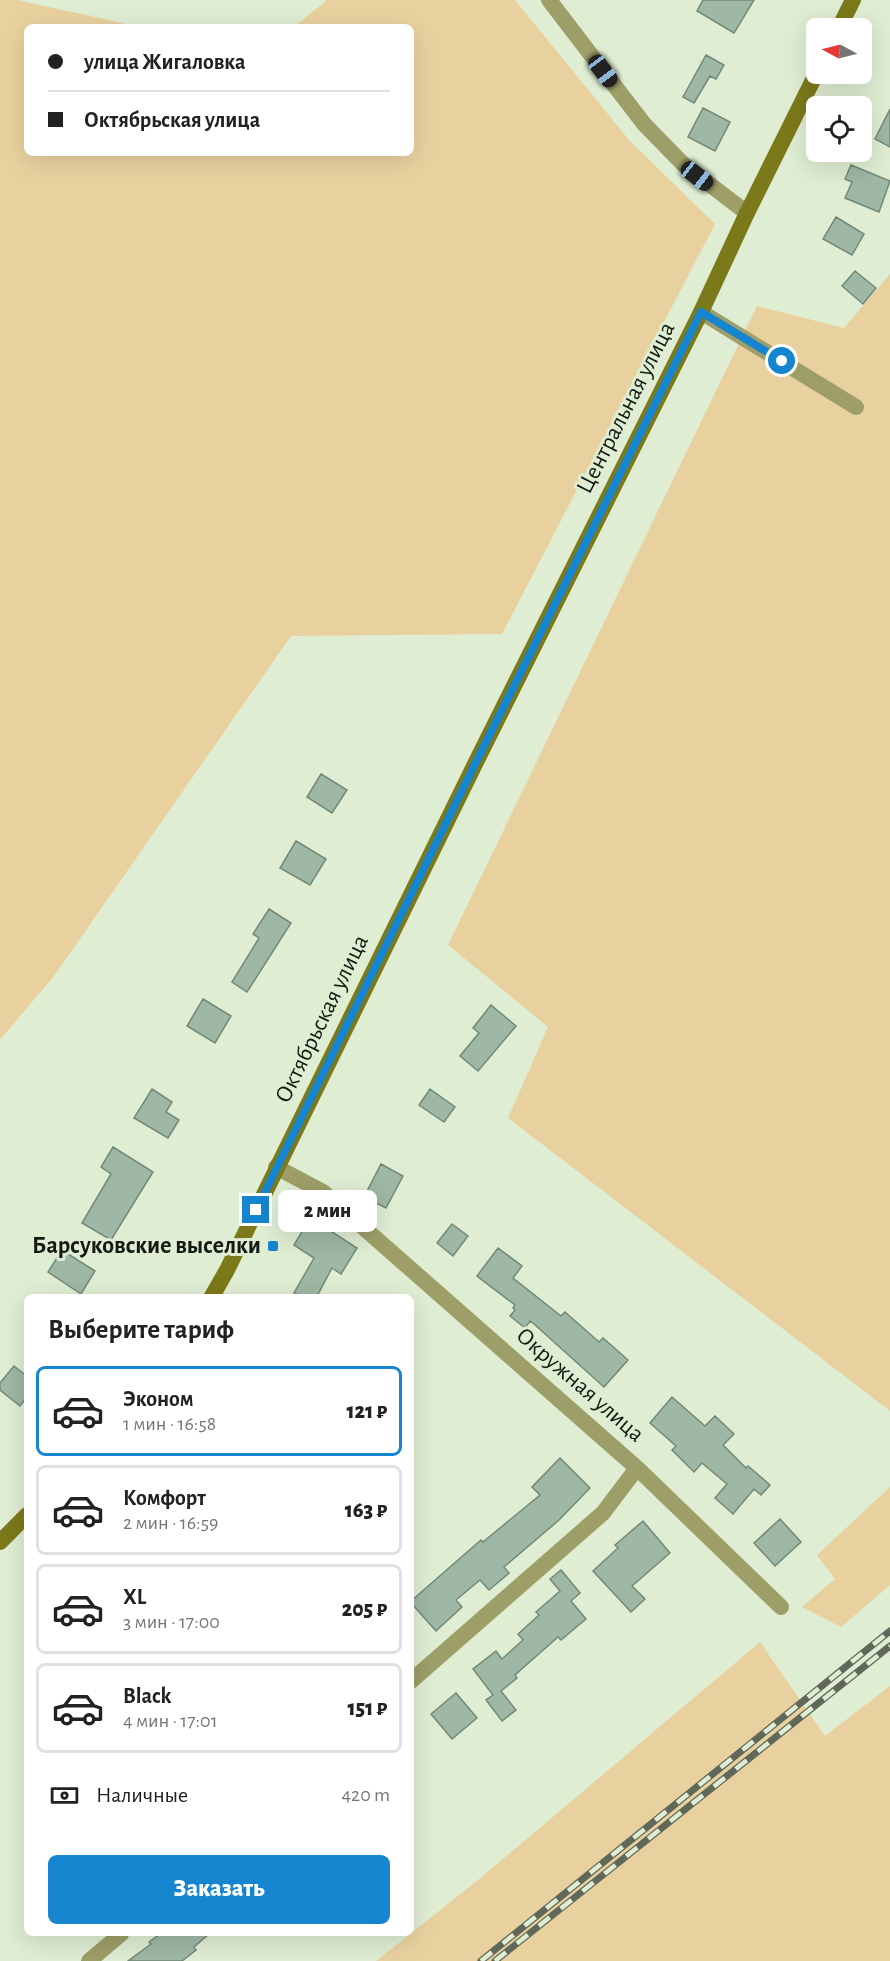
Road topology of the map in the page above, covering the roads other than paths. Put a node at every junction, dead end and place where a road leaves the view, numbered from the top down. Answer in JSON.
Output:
{"nodes":[{"id":1,"x":549,"y":0,"type":"edge"},
{"id":2,"x":853,"y":0,"type":"edge"},
{"id":3,"x":844,"y":18,"type":"edge"},
{"id":4,"x":811,"y":84,"type":"edge"},
{"id":5,"x":747,"y":213,"type":"junction"},
{"id":6,"x":701,"y":312,"type":"junction"},
{"id":7,"x":856,"y":407,"type":"dead end"},
{"id":8,"x":476,"y":762,"type":"joint"},
{"id":9,"x":276,"y":1167,"type":"junction"},
{"id":10,"x":213,"y":1294,"type":"edge"},
{"id":11,"x":637,"y":1468,"type":"junction"},
{"id":12,"x":24,"y":1518,"type":"edge"},
{"id":13,"x":0,"y":1542,"type":"edge"},
{"id":14,"x":781,"y":1607,"type":"dead end"},
{"id":15,"x":414,"y":1678,"type":"edge"},
{"id":16,"x":119,"y":1936,"type":"edge"},
{"id":17,"x":89,"y":1961,"type":"edge"}],
"edges":[{"from":1,"to":5,"type":"street"},
{"from":2,"to":3,"type":"main road"},
{"from":4,"to":5,"type":"main road","name":"Центральная улица"},
{"from":5,"to":6,"type":"main road","name":"Центральная улица"},
{"from":6,"to":7,"type":"street"},
{"from":6,"to":8,"type":"main road","name":"Центральная улица"},
{"from":8,"to":9,"type":"main road","name":"Октябрьская улица"},
{"from":9,"to":10,"type":"main road","name":"Октябрьская улица"},
{"from":9,"to":11,"type":"street","name":"Окружная улица"},
{"from":11,"to":14,"type":"street"},
{"from":11,"to":15,"type":"street","name":"Окружная улица"},
{"from":12,"to":13,"type":"main road"},
{"from":16,"to":17,"type":"street"}]}
